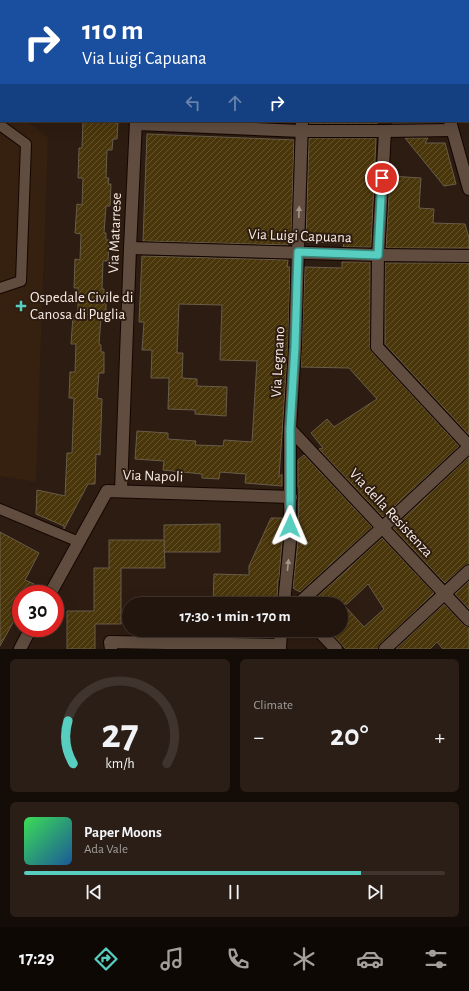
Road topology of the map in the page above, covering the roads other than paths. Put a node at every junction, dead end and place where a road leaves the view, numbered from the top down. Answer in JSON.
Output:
{"nodes":[{"id":1,"x":136,"y":123,"type":"edge"},
{"id":2,"x":0,"y":125,"type":"edge"},
{"id":3,"x":451,"y":125,"type":"edge"},
{"id":4,"x":301,"y":126,"type":"edge"},
{"id":5,"x":385,"y":131,"type":"junction"},
{"id":6,"x":464,"y":150,"type":"edge"},
{"id":7,"x":469,"y":189,"type":"edge"},
{"id":8,"x":130,"y":248,"type":"junction"},
{"id":9,"x":298,"y":252,"type":"junction"},
{"id":10,"x":378,"y":255,"type":"junction"},
{"id":11,"x":469,"y":256,"type":"edge"},
{"id":12,"x":0,"y":288,"type":"edge"},
{"id":13,"x":290,"y":429,"type":"junction"},
{"id":14,"x":469,"y":446,"type":"edge"},
{"id":15,"x":121,"y":491,"type":"junction"},
{"id":16,"x":291,"y":497,"type":"junction"},
{"id":17,"x":0,"y":510,"type":"edge"},
{"id":18,"x":383,"y":528,"type":"junction"},
{"id":19,"x":79,"y":542,"type":"junction"},
{"id":20,"x":469,"y":571,"type":"edge"},
{"id":21,"x":55,"y":585,"type":"edge"},
{"id":22,"x":444,"y":594,"type":"junction"},
{"id":23,"x":285,"y":597,"type":"edge"},
{"id":24,"x":306,"y":597,"type":"edge"},
{"id":25,"x":469,"y":620,"type":"edge"},
{"id":26,"x":26,"y":637,"type":"edge"},
{"id":27,"x":281,"y":637,"type":"edge"},
{"id":28,"x":325,"y":637,"type":"edge"},
{"id":29,"x":198,"y":646,"type":"edge"},
{"id":30,"x":280,"y":647,"type":"edge"},
{"id":31,"x":20,"y":649,"type":"edge"},
{"id":32,"x":110,"y":649,"type":"edge"},
{"id":33,"x":336,"y":649,"type":"edge"},
{"id":34,"x":385,"y":649,"type":"edge"}],
"edges":[{"from":1,"to":4,"type":"street"},
{"from":1,"to":8,"type":"street","name":"Via Matarrese"},
{"from":2,"to":12,"type":"lane"},
{"from":3,"to":5,"type":"street"},
{"from":3,"to":6,"type":"street"},
{"from":4,"to":5,"type":"street"},
{"from":9,"to":4,"type":"street","name":"Via Legnano","one_way":true},
{"from":5,"to":10,"type":"street"},
{"from":6,"to":7,"type":"street"},
{"from":8,"to":9,"type":"street","name":"Via Luigi Capuana"},
{"from":8,"to":15,"type":"street","name":"Via Matarrese"},
{"from":9,"to":10,"type":"street","name":"Via Luigi Capuana"},
{"from":9,"to":13,"type":"street","name":"Via Legnano"},
{"from":10,"to":11,"type":"street","name":"Via Luigi Capuana"},
{"from":10,"to":14,"type":"street"},
{"from":13,"to":16,"type":"street","name":"Via Legnano"},
{"from":13,"to":18,"type":"street","name":"Via della Resistenza"},
{"from":14,"to":18,"type":"street"},
{"from":15,"to":16,"type":"street","name":"Via Napoli"},
{"from":15,"to":19,"type":"street","name":"Via Napoli"},
{"from":23,"to":16,"type":"street","name":"Via Legnano","one_way":true},
{"from":17,"to":19,"type":"lane"},
{"from":18,"to":22,"type":"street","name":"Via della Resistenza"},
{"from":18,"to":24,"type":"street"},
{"from":19,"to":21,"type":"street","name":"Via Napoli"},
{"from":20,"to":22,"type":"street"},
{"from":22,"to":25,"type":"street","name":"Via della Resistenza"},
{"from":22,"to":34,"type":"street"},
{"from":26,"to":31,"type":"street"},
{"from":27,"to":30,"type":"street"},
{"from":28,"to":33,"type":"street"},
{"from":29,"to":30,"type":"street"},
{"from":29,"to":32,"type":"street"}]}
